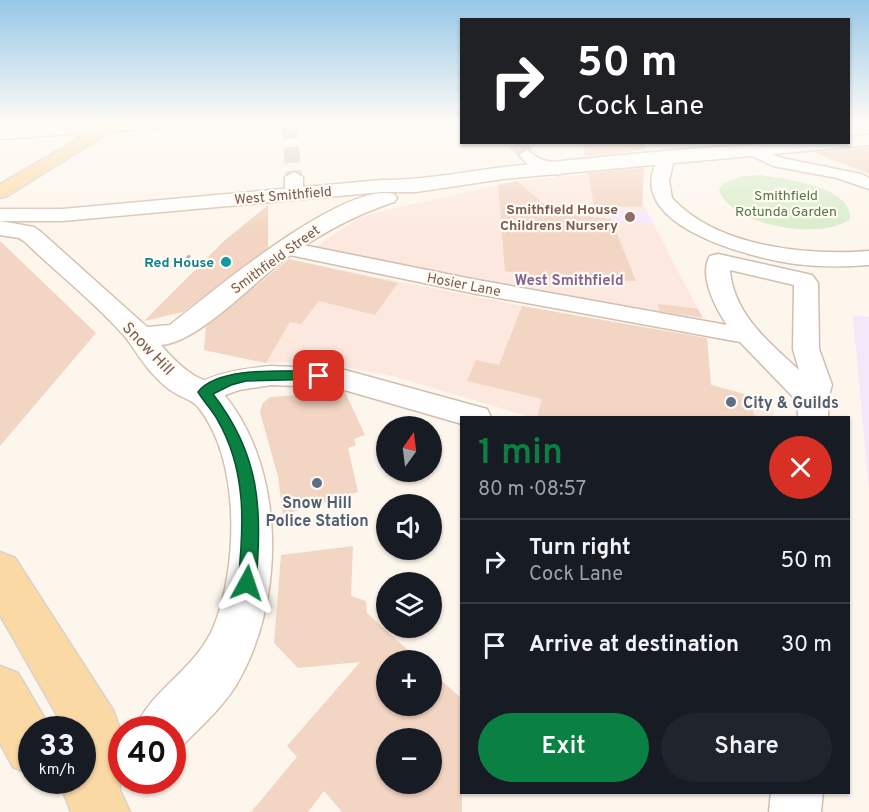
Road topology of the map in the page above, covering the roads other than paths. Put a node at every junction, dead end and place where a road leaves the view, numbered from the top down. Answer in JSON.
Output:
{"nodes":[{"id":1,"x":666,"y":159,"type":"edge"},
{"id":2,"x":52,"y":160,"type":"edge"},
{"id":3,"x":529,"y":160,"type":"edge"},
{"id":4,"x":533,"y":160,"type":"tunnel mouth"},
{"id":5,"x":657,"y":160,"type":"edge"},
{"id":6,"x":765,"y":160,"type":"edge"},
{"id":7,"x":788,"y":160,"type":"edge"},
{"id":8,"x":791,"y":165,"type":"junction"},
{"id":9,"x":559,"y":170,"type":"junction"},
{"id":10,"x":503,"y":173,"type":"junction"},
{"id":11,"x":869,"y":184,"type":"edge"},
{"id":12,"x":416,"y":186,"type":"junction"},
{"id":13,"x":4,"y":194,"type":"edge"},
{"id":14,"x":0,"y":215,"type":"edge"},
{"id":15,"x":63,"y":215,"type":"junction"},
{"id":16,"x":0,"y":228,"type":"edge"},
{"id":17,"x":33,"y":237,"type":"junction"},
{"id":18,"x":288,"y":248,"type":"junction"},
{"id":19,"x":869,"y":258,"type":"edge"},
{"id":20,"x":747,"y":335,"type":"junction"},
{"id":21,"x":140,"y":336,"type":"junction"},
{"id":22,"x":205,"y":392,"type":"junction"},
{"id":23,"x":813,"y":408,"type":"edge"},
{"id":24,"x":472,"y":416,"type":"edge"},
{"id":25,"x":0,"y":573,"type":"edge"},
{"id":26,"x":0,"y":691,"type":"edge"},
{"id":27,"x":86,"y":716,"type":"edge"},
{"id":28,"x":175,"y":716,"type":"edge"},
{"id":29,"x":18,"y":723,"type":"edge"},
{"id":30,"x":798,"y":794,"type":"edge"},
{"id":31,"x":795,"y":812,"type":"edge"}],
"edges":[{"from":1,"to":19,"type":"street"},
{"from":2,"to":13,"type":"main road"},
{"from":3,"to":10,"type":"street","name":"West Smithfield"},
{"from":4,"to":9,"type":"street","name":"West Smithfield"},
{"from":5,"to":9,"type":"street","name":"West Smithfield"},
{"from":6,"to":8,"type":"street","name":"West Smithfield"},
{"from":7,"to":8,"type":"street","name":"West Smithfield"},
{"from":8,"to":11,"type":"street","name":"West Smithfield"},
{"from":9,"to":10,"type":"street","name":"West Smithfield"},
{"from":10,"to":12,"type":"street","name":"West Smithfield"},
{"from":12,"to":15,"type":"street","name":"West Smithfield"},
{"from":12,"to":18,"type":"street","name":"Smithfield Street"},
{"from":14,"to":15,"type":"street","name":"West Smithfield"},
{"from":15,"to":17,"type":"street"},
{"from":16,"to":17,"type":"street","name":"Snow Hill"},
{"from":17,"to":21,"type":"street","name":"Snow Hill"},
{"from":18,"to":20,"type":"street","name":"Hosier Lane"},
{"from":18,"to":21,"type":"street","name":"Smithfield Street"},
{"from":20,"to":23,"type":"street"},
{"from":20,"to":23,"type":"street"},
{"from":21,"to":22,"type":"street","name":"Snow Hill"},
{"from":22,"to":24,"type":"street"},
{"from":22,"to":28,"type":"street","name":"Snow Hill"},
{"from":25,"to":27,"type":"main road"},
{"from":26,"to":29,"type":"main road"},
{"from":30,"to":31,"type":"street"}]}
